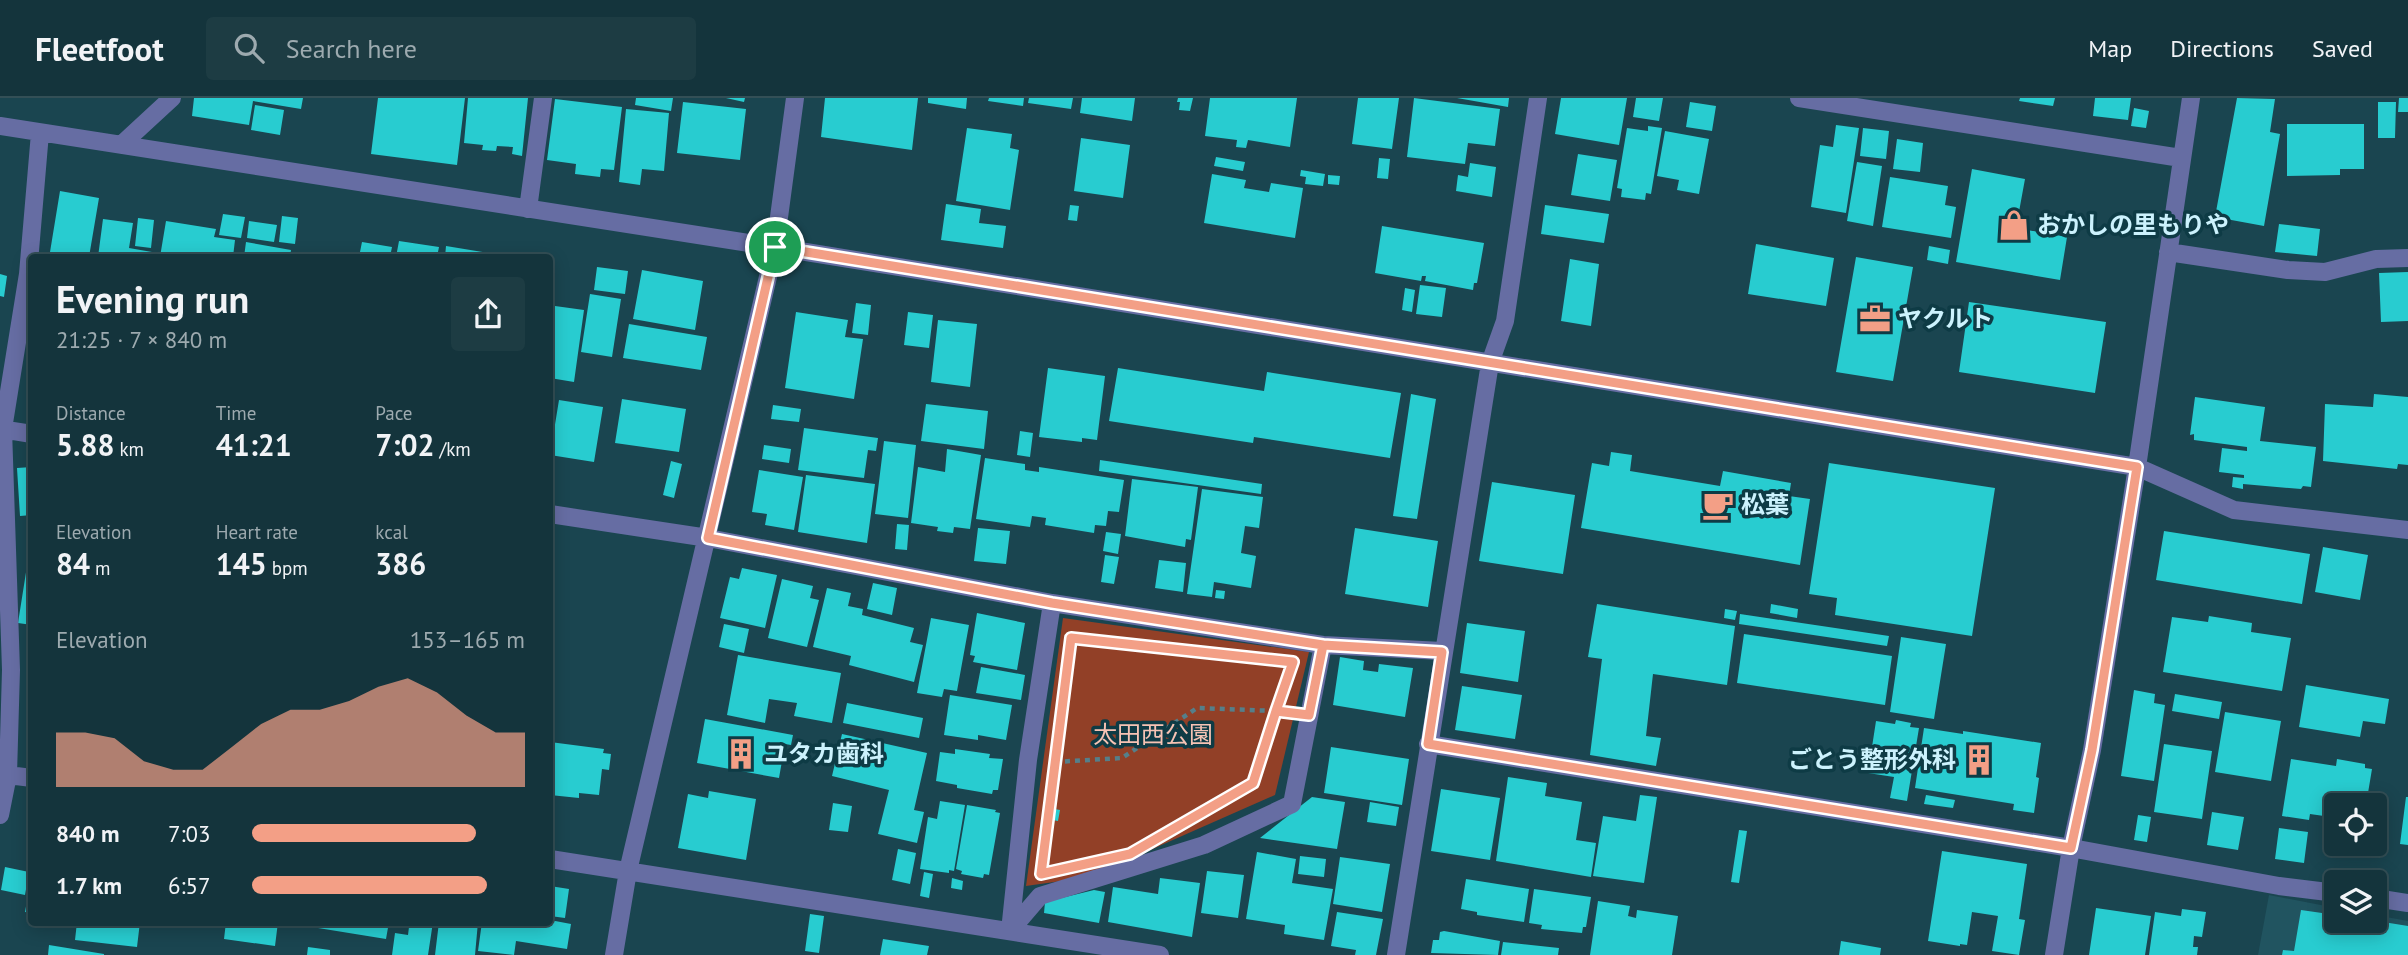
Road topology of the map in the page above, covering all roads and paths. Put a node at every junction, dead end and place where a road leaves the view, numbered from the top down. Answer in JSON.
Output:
{"nodes":[{"id":1,"x":172,"y":98,"type":"edge"},
{"id":2,"x":543,"y":98,"type":"edge"},
{"id":3,"x":795,"y":98,"type":"edge"},
{"id":4,"x":1538,"y":98,"type":"edge"},
{"id":5,"x":1799,"y":98,"type":"edge"},
{"id":6,"x":2191,"y":98,"type":"edge"},
{"id":7,"x":0,"y":126,"type":"edge"},
{"id":8,"x":40,"y":133,"type":"junction"},
{"id":9,"x":121,"y":145,"type":"junction"},
{"id":10,"x":2181,"y":158,"type":"junction"},
{"id":11,"x":528,"y":209,"type":"junction"},
{"id":12,"x":775,"y":247,"type":"junction"},
{"id":13,"x":2168,"y":252,"type":"junction"},
{"id":14,"x":30,"y":254,"type":"edge"},
{"id":15,"x":2408,"y":258,"type":"edge"},
{"id":16,"x":28,"y":274,"type":"edge"},
{"id":17,"x":1490,"y":363,"type":"junction"},
{"id":18,"x":2,"y":429,"type":"edge"},
{"id":19,"x":28,"y":433,"type":"edge"},
{"id":20,"x":2137,"y":467,"type":"junction"},
{"id":21,"x":553,"y":514,"type":"edge"},
{"id":22,"x":2408,"y":530,"type":"edge"},
{"id":23,"x":708,"y":538,"type":"junction"},
{"id":24,"x":1052,"y":603,"type":"junction"},
{"id":25,"x":1071,"y":638,"type":"dead end"},
{"id":26,"x":1095,"y":640,"type":"dead end"},
{"id":27,"x":1323,"y":645,"type":"junction"},
{"id":28,"x":1442,"y":652,"type":"junction"},
{"id":29,"x":1285,"y":687,"type":"dead end"},
{"id":30,"x":1276,"y":711,"type":"junction"},
{"id":31,"x":1309,"y":715,"type":"junction"},
{"id":32,"x":1428,"y":744,"type":"junction"},
{"id":33,"x":1057,"y":749,"type":"dead end"},
{"id":34,"x":1055,"y":762,"type":"junction"},
{"id":35,"x":8,"y":775,"type":"junction"},
{"id":36,"x":1054,"y":775,"type":"dead end"},
{"id":37,"x":28,"y":778,"type":"edge"},
{"id":38,"x":0,"y":815,"type":"edge"},
{"id":39,"x":1184,"y":822,"type":"dead end"},
{"id":40,"x":2071,"y":848,"type":"junction"},
{"id":41,"x":553,"y":859,"type":"edge"},
{"id":42,"x":628,"y":871,"type":"junction"},
{"id":43,"x":2324,"y":892,"type":"edge"},
{"id":44,"x":2387,"y":900,"type":"edge"},
{"id":45,"x":2408,"y":903,"type":"edge"},
{"id":46,"x":1010,"y":931,"type":"junction"},
{"id":47,"x":614,"y":955,"type":"edge"},
{"id":48,"x":1160,"y":955,"type":"edge"},
{"id":49,"x":1396,"y":955,"type":"edge"},
{"id":50,"x":2054,"y":955,"type":"edge"}],
"edges":[{"from":1,"to":9,"type":"street"},
{"from":2,"to":11,"type":"street"},
{"from":3,"to":12,"type":"street"},
{"from":4,"to":17,"type":"street"},
{"from":5,"to":10,"type":"street"},
{"from":6,"to":10,"type":"street"},
{"from":7,"to":8,"type":"street"},
{"from":8,"to":9,"type":"street"},
{"from":8,"to":14,"type":"street"},
{"from":9,"to":11,"type":"street"},
{"from":10,"to":13,"type":"street"},
{"from":11,"to":12,"type":"street"},
{"from":12,"to":17,"type":"street"},
{"from":12,"to":23,"type":"street"},
{"from":13,"to":15,"type":"street"},
{"from":13,"to":20,"type":"street"},
{"from":16,"to":18,"type":"street"},
{"from":17,"to":20,"type":"street"},
{"from":17,"to":28,"type":"street"},
{"from":18,"to":19,"type":"street"},
{"from":18,"to":35,"type":"street"},
{"from":20,"to":22,"type":"street"},
{"from":20,"to":40,"type":"street"},
{"from":21,"to":23,"type":"street"},
{"from":23,"to":24,"type":"street"},
{"from":23,"to":42,"type":"street"},
{"from":24,"to":27,"type":"street"},
{"from":24,"to":46,"type":"street"},
{"from":25,"to":26,"type":"path"},
{"from":27,"to":28,"type":"street"},
{"from":27,"to":31,"type":"street"},
{"from":28,"to":32,"type":"street"},
{"from":29,"to":30,"type":"path"},
{"from":30,"to":31,"type":"path"},
{"from":30,"to":34,"type":"path"},
{"from":30,"to":39,"type":"path"},
{"from":31,"to":46,"type":"street"},
{"from":32,"to":40,"type":"street"},
{"from":32,"to":49,"type":"street"},
{"from":33,"to":34,"type":"path"},
{"from":34,"to":36,"type":"path"},
{"from":35,"to":37,"type":"street"},
{"from":35,"to":38,"type":"street"},
{"from":40,"to":43,"type":"street"},
{"from":40,"to":50,"type":"street"},
{"from":41,"to":42,"type":"street"},
{"from":42,"to":46,"type":"street"},
{"from":42,"to":47,"type":"street"},
{"from":44,"to":45,"type":"street"},
{"from":46,"to":48,"type":"street"}]}
